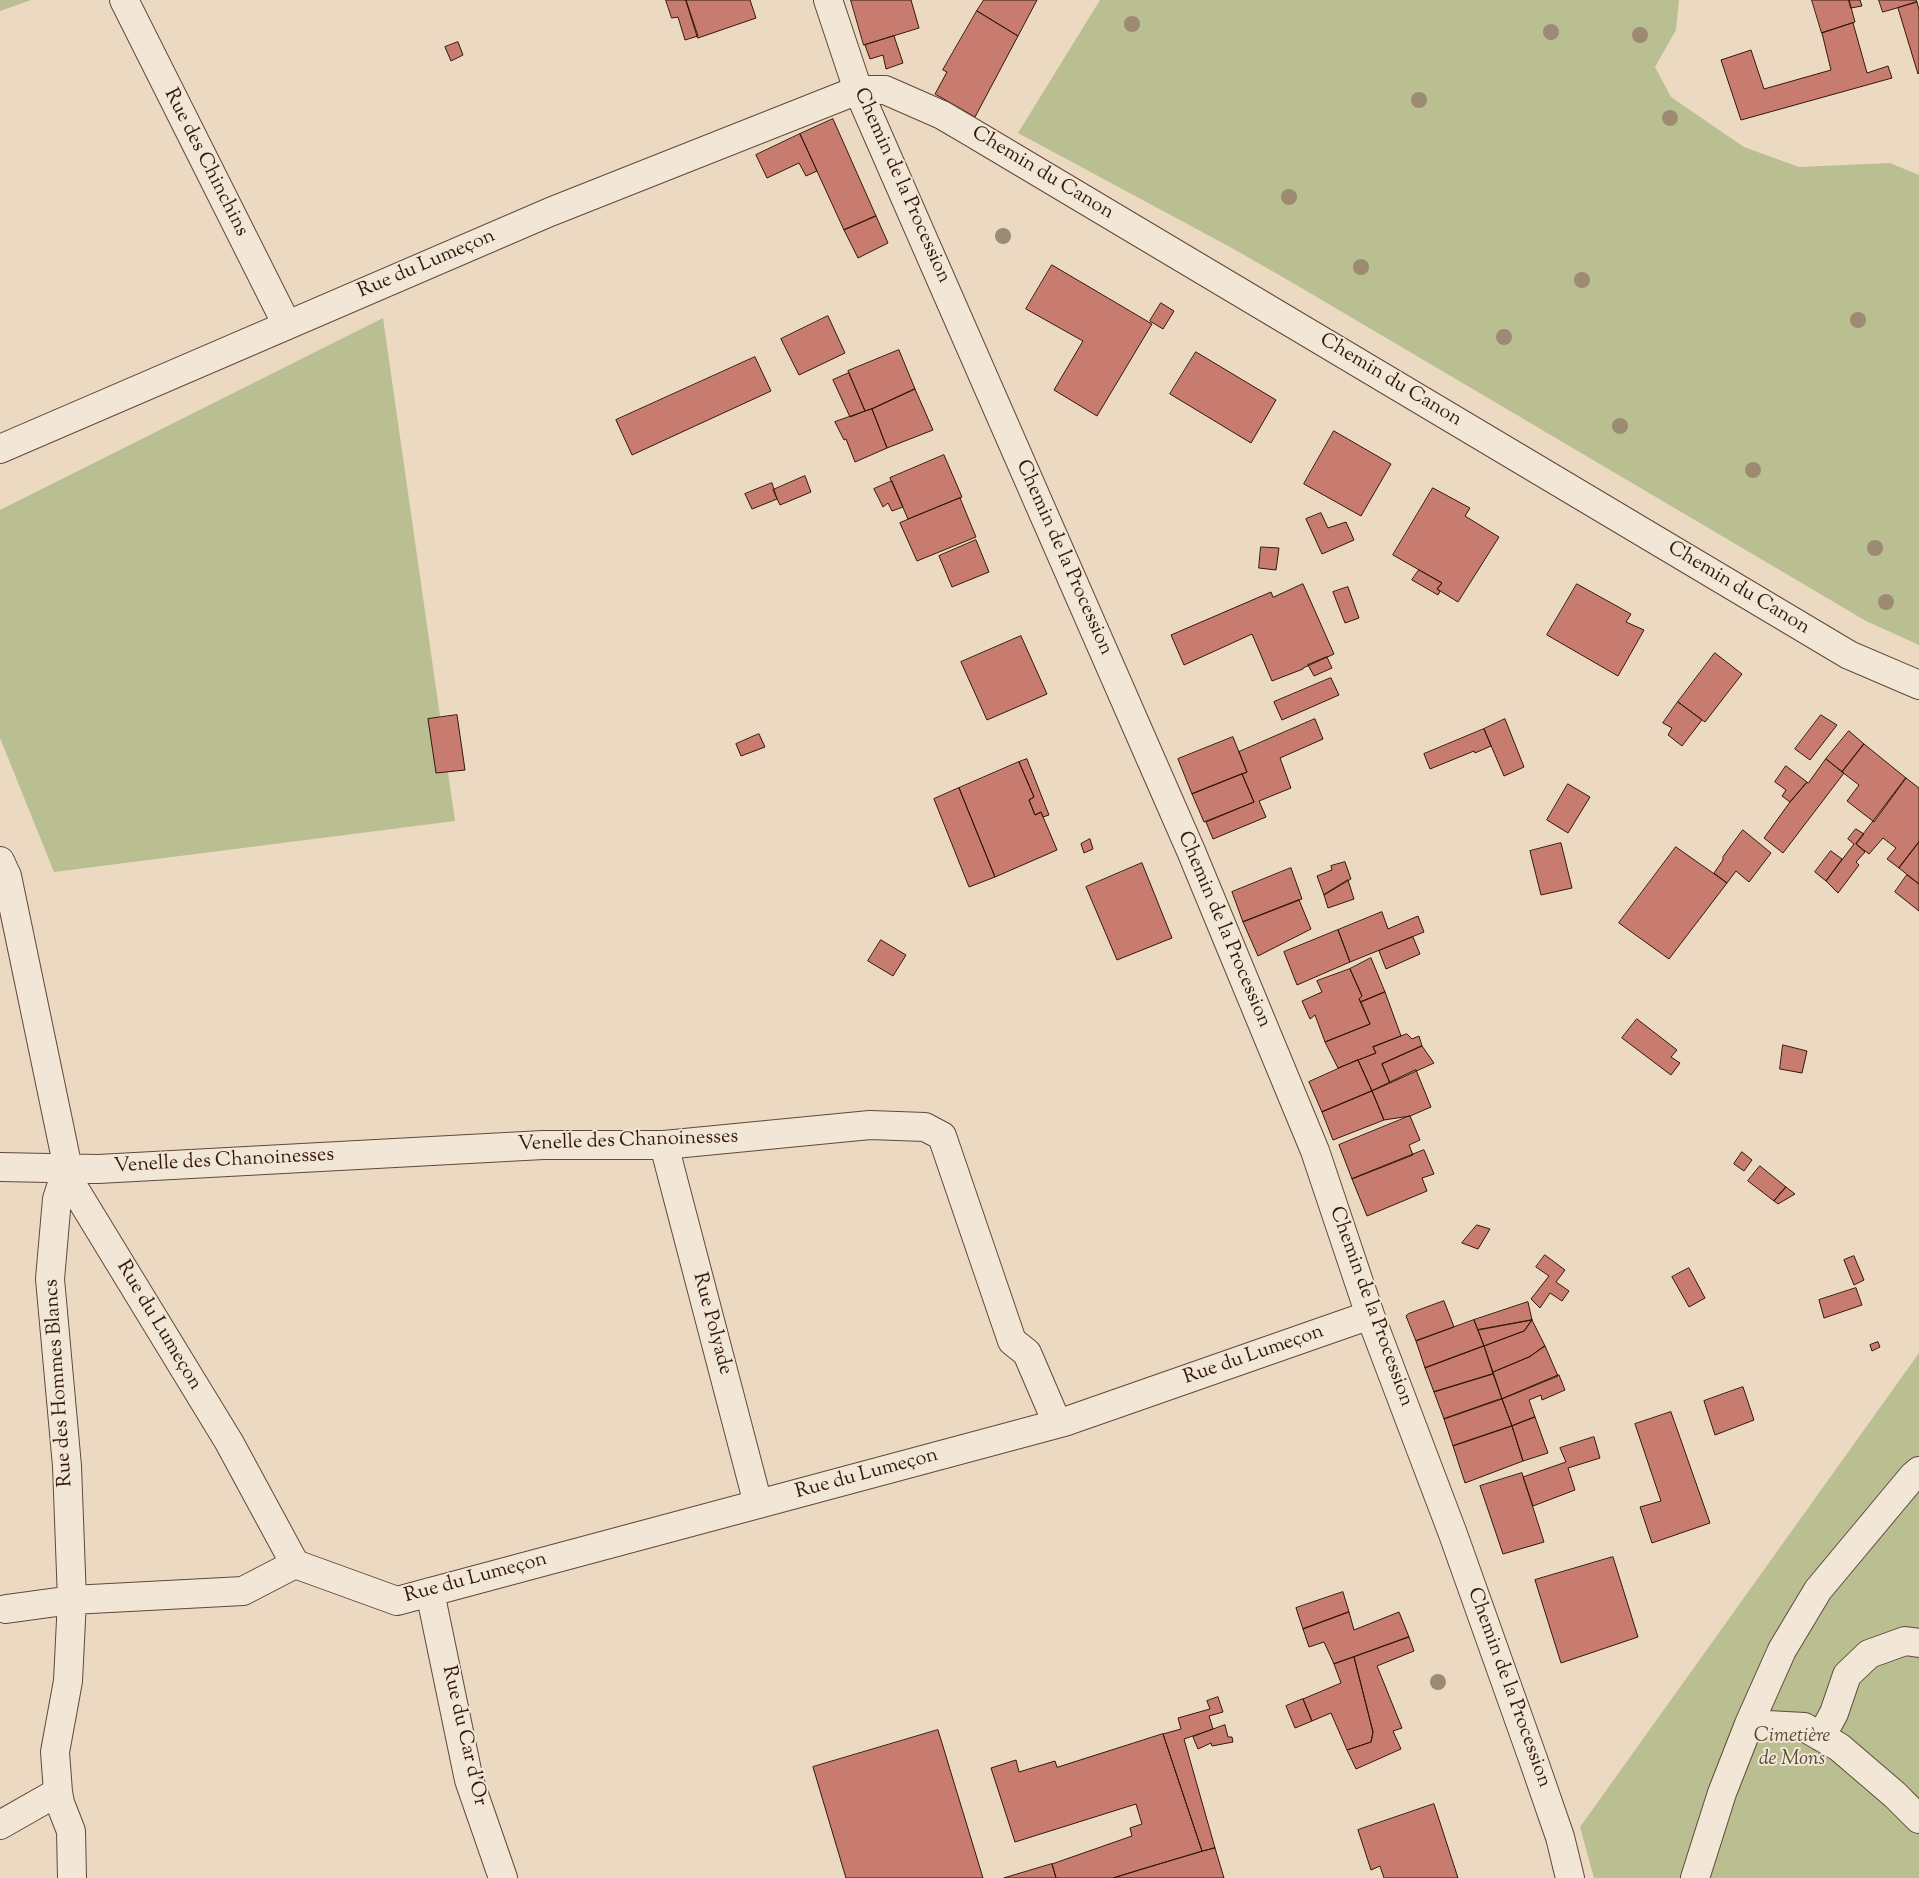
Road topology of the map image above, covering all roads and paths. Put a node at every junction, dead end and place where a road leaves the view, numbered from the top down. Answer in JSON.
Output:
{"nodes":[{"id":1,"x":124,"y":0,"type":"edge"},
{"id":2,"x":828,"y":0,"type":"edge"},
{"id":3,"x":858,"y":90,"type":"junction"},
{"id":4,"x":287,"y":325,"type":"junction"},
{"id":5,"x":0,"y":449,"type":"edge"},
{"id":6,"x":1919,"y":685,"type":"edge"},
{"id":7,"x":0,"y":861,"type":"edge"},
{"id":8,"x":664,"y":1145,"type":"junction"},
{"id":9,"x":0,"y":1167,"type":"edge"},
{"id":10,"x":67,"y":1168,"type":"junction"},
{"id":11,"x":1370,"y":1315,"type":"junction"},
{"id":12,"x":1058,"y":1423,"type":"junction"},
{"id":13,"x":1919,"y":1471,"type":"edge"},
{"id":14,"x":758,"y":1504,"type":"junction"},
{"id":15,"x":295,"y":1564,"type":"junction"},
{"id":16,"x":430,"y":1592,"type":"junction"},
{"id":17,"x":72,"y":1600,"type":"junction"},
{"id":18,"x":6,"y":1609,"type":"dead end"},
{"id":19,"x":1919,"y":1642,"type":"edge"},
{"id":20,"x":1749,"y":1724,"type":"junction"},
{"id":21,"x":1821,"y":1737,"type":"junction"},
{"id":22,"x":58,"y":1792,"type":"junction"},
{"id":23,"x":1919,"y":1819,"type":"edge"},
{"id":24,"x":0,"y":1825,"type":"edge"},
{"id":25,"x":72,"y":1878,"type":"edge"},
{"id":26,"x":503,"y":1878,"type":"edge"},
{"id":27,"x":1570,"y":1878,"type":"edge"},
{"id":28,"x":1695,"y":1878,"type":"edge"}],
"edges":[{"from":1,"to":4,"type":"street","name":"Rue des Chinchins"},
{"from":2,"to":3,"type":"street","name":"Chemin de la Procession"},
{"from":3,"to":4,"type":"street","name":"Rue du Lumeçon"},
{"from":3,"to":6,"type":"street","name":"Chemin du Canon"},
{"from":3,"to":11,"type":"street","name":"Chemin de la Procession"},
{"from":4,"to":5,"type":"street","name":"Rue du Lumeçon"},
{"from":7,"to":10,"type":"street","name":"Rue du Lumeçon"},
{"from":8,"to":10,"type":"street","name":"Venelle des Chanoinesses"},
{"from":8,"to":12,"type":"street","name":"Venelle des Chanoinesses"},
{"from":8,"to":14,"type":"street","name":"Rue Polyade"},
{"from":9,"to":10,"type":"street","name":"Venelle des Chanoinesses"},
{"from":10,"to":15,"type":"street","name":"Rue du Lumeçon"},
{"from":10,"to":17,"type":"street","name":"Rue des Hommes Blancs"},
{"from":11,"to":12,"type":"street","name":"Rue du Lumeçon"},
{"from":11,"to":27,"type":"street","name":"Chemin de la Procession"},
{"from":12,"to":14,"type":"street","name":"Rue du Lumeçon"},
{"from":13,"to":20,"type":"street"},
{"from":14,"to":16,"type":"street","name":"Rue du Lumeçon"},
{"from":15,"to":16,"type":"street","name":"Rue du Lumeçon"},
{"from":15,"to":17,"type":"street"},
{"from":16,"to":26,"type":"street","name":"Rue du Car d'Or"},
{"from":17,"to":18,"type":"street"},
{"from":17,"to":22,"type":"street","name":"Rue des Hommes Blancs"},
{"from":19,"to":21,"type":"street"},
{"from":20,"to":21,"type":"street"},
{"from":20,"to":28,"type":"street"},
{"from":21,"to":23,"type":"street"},
{"from":22,"to":24,"type":"street"},
{"from":22,"to":25,"type":"street","name":"Rue des Hommes Blancs"}]}
